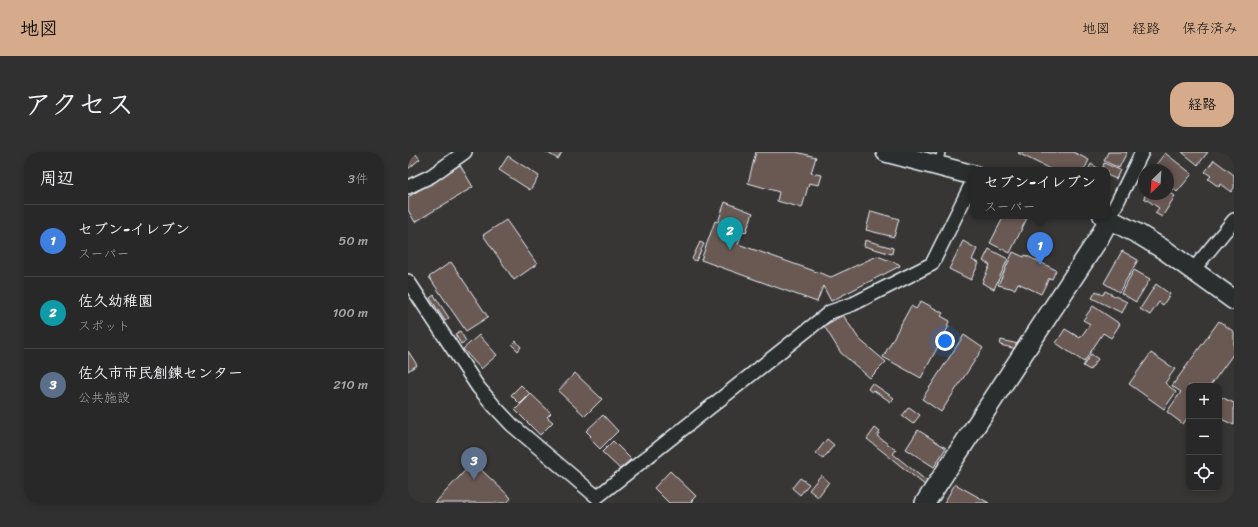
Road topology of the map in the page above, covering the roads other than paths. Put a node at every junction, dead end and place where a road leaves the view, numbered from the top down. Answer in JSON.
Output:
{"nodes":[{"id":1,"x":465,"y":152,"type":"edge"},
{"id":2,"x":886,"y":152,"type":"edge"},
{"id":3,"x":1142,"y":152,"type":"edge"},
{"id":4,"x":939,"y":159,"type":"edge"},
{"id":5,"x":970,"y":174,"type":"edge"},
{"id":6,"x":408,"y":187,"type":"edge"},
{"id":7,"x":970,"y":187,"type":"edge"},
{"id":8,"x":1110,"y":210,"type":"edge"},
{"id":9,"x":1105,"y":219,"type":"edge"},
{"id":10,"x":1110,"y":219,"type":"edge"},
{"id":11,"x":1234,"y":220,"type":"edge"},
{"id":12,"x":1192,"y":270,"type":"junction"},
{"id":13,"x":408,"y":281,"type":"edge"},
{"id":14,"x":1234,"y":300,"type":"edge"},
{"id":15,"x":600,"y":500,"type":"edge"},
{"id":16,"x":925,"y":503,"type":"edge"}],
"edges":[{"from":1,"to":6,"type":"street"},
{"from":2,"to":4,"type":"street"},
{"from":3,"to":8,"type":"street"},
{"from":4,"to":5,"type":"street"},
{"from":7,"to":15,"type":"street"},
{"from":9,"to":16,"type":"street"},
{"from":10,"to":12,"type":"street"},
{"from":11,"to":12,"type":"street"},
{"from":12,"to":14,"type":"street"},
{"from":13,"to":15,"type":"street"}]}
